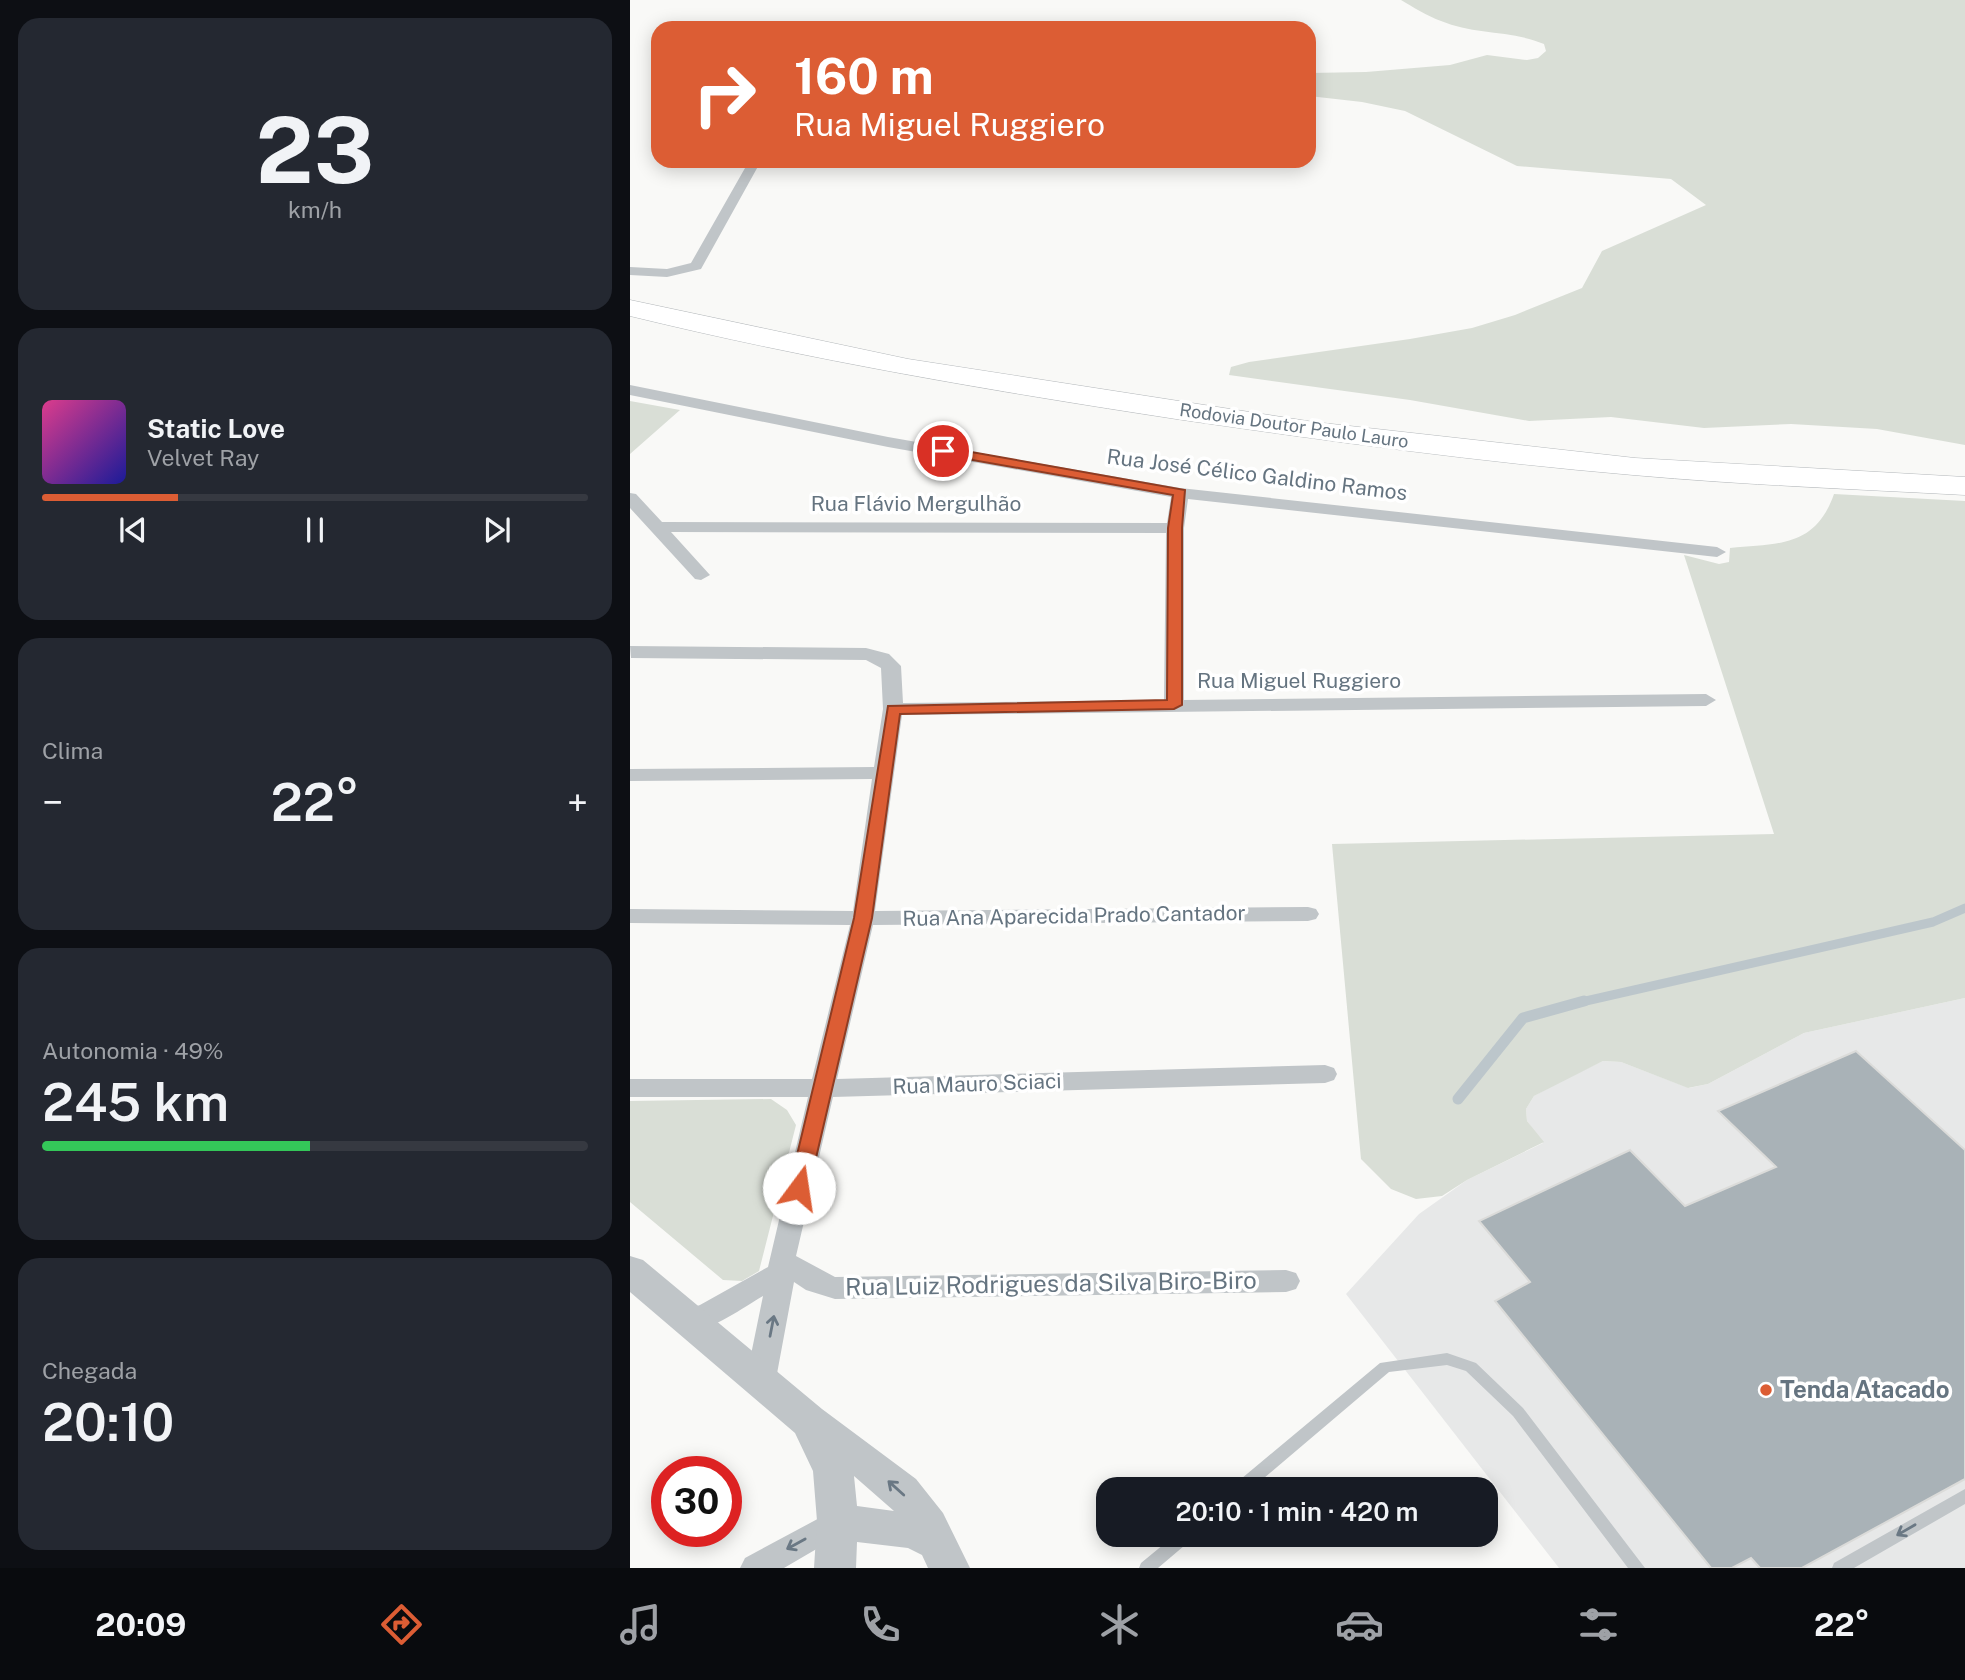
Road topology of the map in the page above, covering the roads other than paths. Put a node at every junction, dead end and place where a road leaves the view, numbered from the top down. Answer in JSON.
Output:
{"nodes":[{"id":1,"x":751,"y":168,"type":"edge"},
{"id":2,"x":630,"y":271,"type":"edge"},
{"id":3,"x":630,"y":308,"type":"edge"},
{"id":4,"x":630,"y":390,"type":"edge"},
{"id":5,"x":1965,"y":486,"type":"edge"},
{"id":6,"x":1180,"y":493,"type":"junction"},
{"id":7,"x":630,"y":498,"type":"edge"},
{"id":8,"x":657,"y":527,"type":"junction"},
{"id":9,"x":1175,"y":528,"type":"junction"},
{"id":10,"x":1717,"y":552,"type":"dead end"},
{"id":11,"x":701,"y":575,"type":"dead end"},
{"id":12,"x":631,"y":652,"type":"edge"},
{"id":13,"x":1706,"y":700,"type":"dead end"},
{"id":14,"x":1174,"y":705,"type":"junction"},
{"id":15,"x":893,"y":709,"type":"junction"},
{"id":16,"x":881,"y":773,"type":"junction"},
{"id":17,"x":630,"y":775,"type":"edge"},
{"id":18,"x":1308,"y":914,"type":"dead end"},
{"id":19,"x":630,"y":916,"type":"edge"},
{"id":20,"x":863,"y":918,"type":"junction"},
{"id":21,"x":1325,"y":1074,"type":"dead end"},
{"id":22,"x":630,"y":1088,"type":"edge"},
{"id":23,"x":824,"y":1088,"type":"junction"},
{"id":24,"x":782,"y":1266,"type":"junction"},
{"id":25,"x":630,"y":1270,"type":"edge"},
{"id":26,"x":1286,"y":1281,"type":"dead end"},
{"id":27,"x":687,"y":1321,"type":"junction"},
{"id":28,"x":761,"y":1380,"type":"junction"},
{"id":29,"x":810,"y":1423,"type":"junction"},
{"id":30,"x":1254,"y":1477,"type":"edge"},
{"id":31,"x":1965,"y":1496,"type":"edge"},
{"id":32,"x":838,"y":1521,"type":"junction"},
{"id":33,"x":1172,"y":1547,"type":"edge"},
{"id":34,"x":943,"y":1555,"type":"edge"},
{"id":35,"x":756,"y":1568,"type":"edge"},
{"id":36,"x":835,"y":1568,"type":"edge"},
{"id":37,"x":1147,"y":1568,"type":"edge"},
{"id":38,"x":1637,"y":1568,"type":"edge"},
{"id":39,"x":1840,"y":1568,"type":"edge"}],
"edges":[{"from":1,"to":2,"type":"street"},
{"from":3,"to":5,"type":"highway","name":"Rodovia Doutor Paulo Lauro"},
{"from":4,"to":6,"type":"street","name":"Rua José Célico Galdino Ramos"},
{"from":6,"to":9,"type":"street"},
{"from":6,"to":10,"type":"street","name":"Rua José Célico Galdino Ramos"},
{"from":7,"to":8,"type":"street"},
{"from":8,"to":9,"type":"street","name":"Rua Flávio Mergulhão"},
{"from":8,"to":11,"type":"street"},
{"from":9,"to":14,"type":"street"},
{"from":12,"to":15,"type":"street"},
{"from":13,"to":14,"type":"street","name":"Rua Miguel Ruggiero"},
{"from":14,"to":15,"type":"street","name":"Rua Miguel Ruggiero"},
{"from":15,"to":16,"type":"street"},
{"from":16,"to":17,"type":"street"},
{"from":16,"to":20,"type":"street"},
{"from":18,"to":20,"type":"street","name":"Rua Ana Aparecida Prado Cantador"},
{"from":19,"to":20,"type":"street","name":"Rua Ana Aparecida Prado Cantador"},
{"from":20,"to":23,"type":"street"},
{"from":21,"to":23,"type":"street","name":"Rua Mauro Sciaci"},
{"from":22,"to":23,"type":"street","name":"Rua Mauro Sciaci"},
{"from":23,"to":24,"type":"street"},
{"from":24,"to":26,"type":"street","name":"Rua Luiz Rodrigues da Silva Biro-Biro"},
{"from":24,"to":27,"type":"street"},
{"from":28,"to":24,"type":"street","one_way":true},
{"from":25,"to":27,"type":"street"},
{"from":27,"to":28,"type":"street"},
{"from":28,"to":29,"type":"street"},
{"from":29,"to":32,"type":"street"},
{"from":34,"to":29,"type":"street","one_way":true},
{"from":30,"to":38,"type":"lane"},
{"from":31,"to":39,"type":"lane","one_way":true},
{"from":32,"to":34,"type":"street"},
{"from":32,"to":35,"type":"street","one_way":true},
{"from":32,"to":36,"type":"street"},
{"from":33,"to":37,"type":"lane"}]}
